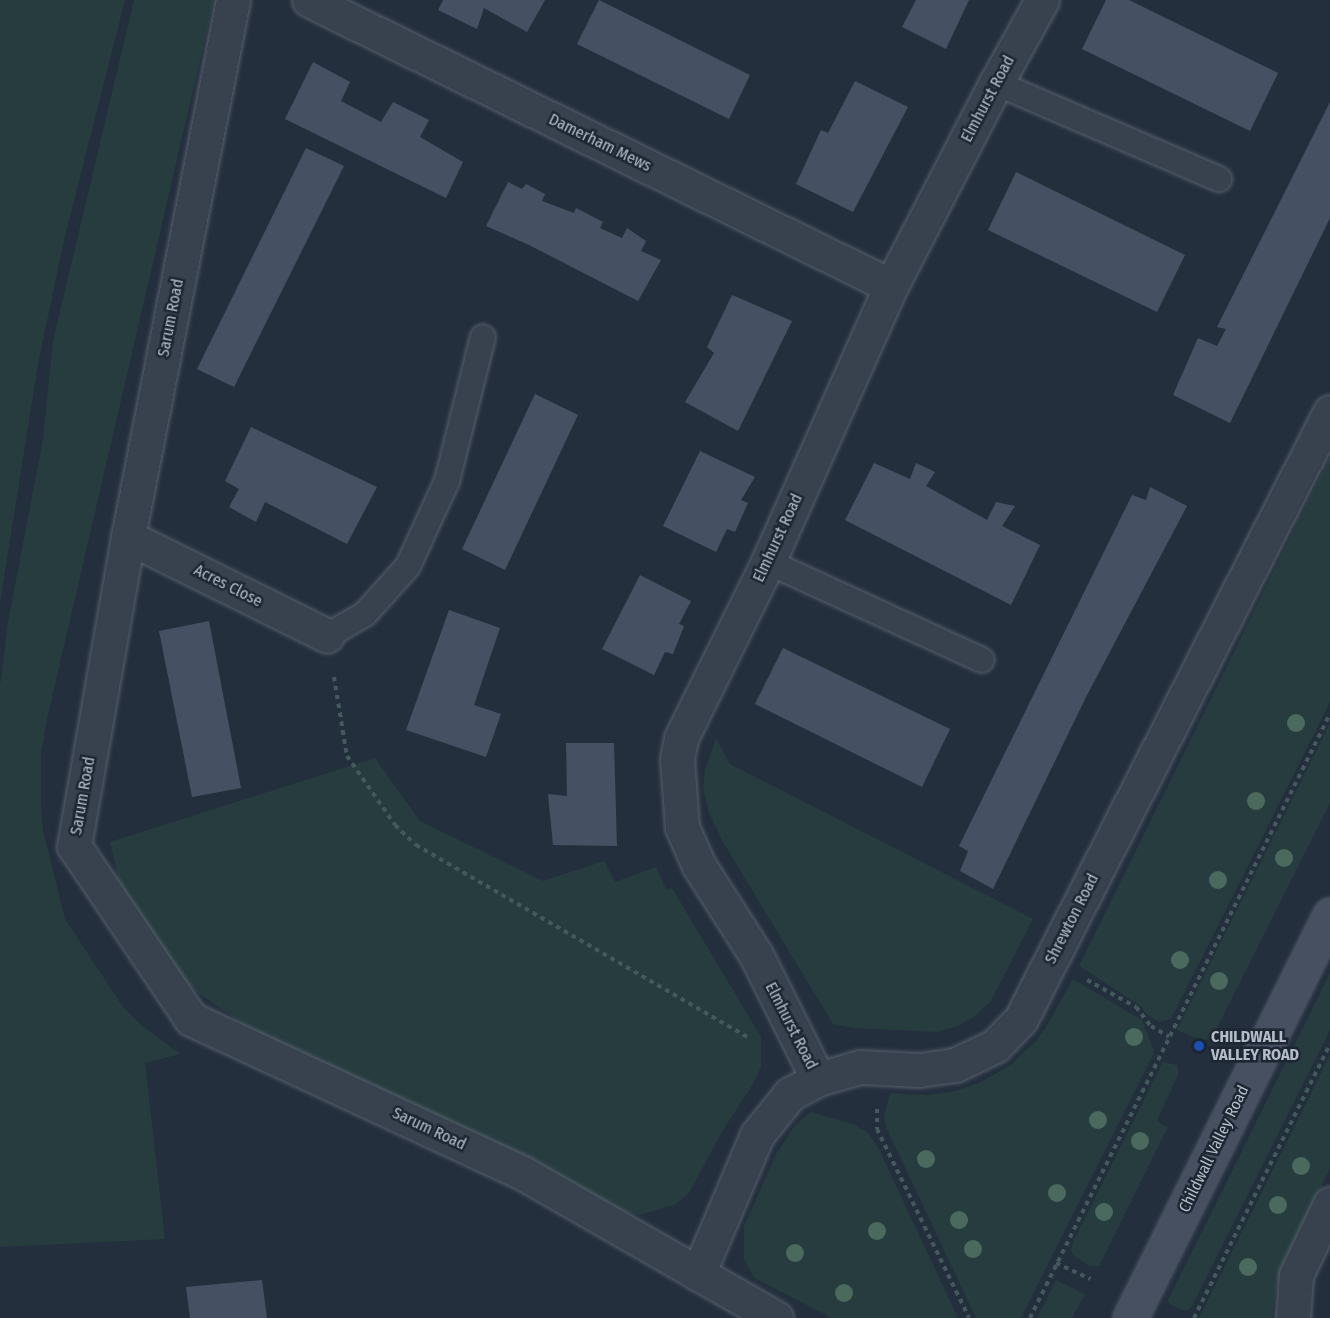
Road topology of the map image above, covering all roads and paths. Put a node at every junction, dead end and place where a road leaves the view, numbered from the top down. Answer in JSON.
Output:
{"nodes":[{"id":1,"x":233,"y":0,"type":"edge"},
{"id":2,"x":309,"y":0,"type":"edge"},
{"id":3,"x":1042,"y":0,"type":"edge"},
{"id":4,"x":996,"y":83,"type":"junction"},
{"id":5,"x":1219,"y":179,"type":"dead end"},
{"id":6,"x":891,"y":286,"type":"junction"},
{"id":7,"x":483,"y":337,"type":"dead end"},
{"id":8,"x":1330,"y":412,"type":"edge"},
{"id":9,"x":128,"y":537,"type":"junction"},
{"id":10,"x":768,"y":562,"type":"junction"},
{"id":11,"x":327,"y":636,"type":"junction"},
{"id":12,"x":982,"y":660,"type":"dead end"},
{"id":13,"x":1330,"y":714,"type":"edge"},
{"id":14,"x":1330,"y":915,"type":"edge"},
{"id":15,"x":1051,"y":960,"type":"junction"},
{"id":16,"x":1169,"y":1037,"type":"junction"},
{"id":17,"x":1330,"y":1044,"type":"edge"},
{"id":18,"x":812,"y":1068,"type":"junction"},
{"id":19,"x":876,"y":1069,"type":"junction"},
{"id":20,"x":1330,"y":1204,"type":"edge"},
{"id":21,"x":1056,"y":1263,"type":"junction"},
{"id":22,"x":698,"y":1274,"type":"junction"},
{"id":23,"x":1091,"y":1279,"type":"dead end"},
{"id":24,"x":739,"y":1309,"type":"edge"},
{"id":25,"x":776,"y":1318,"type":"edge"},
{"id":26,"x":969,"y":1318,"type":"edge"},
{"id":27,"x":1030,"y":1318,"type":"edge"},
{"id":28,"x":1130,"y":1318,"type":"edge"},
{"id":29,"x":1194,"y":1318,"type":"edge"},
{"id":30,"x":1293,"y":1318,"type":"edge"}],
"edges":[{"from":1,"to":9,"type":"street","name":"Sarum Road"},
{"from":2,"to":6,"type":"street","name":"Damerham Mews"},
{"from":3,"to":4,"type":"street","name":"Elmhurst Road"},
{"from":4,"to":5,"type":"lane"},
{"from":4,"to":6,"type":"street","name":"Elmhurst Road"},
{"from":6,"to":10,"type":"street","name":"Elmhurst Road"},
{"from":7,"to":11,"type":"lane"},
{"from":8,"to":15,"type":"street","name":"Shrewton Road"},
{"from":9,"to":11,"type":"street","name":"Acres Close"},
{"from":9,"to":22,"type":"street","name":"Sarum Road"},
{"from":10,"to":12,"type":"lane"},
{"from":10,"to":18,"type":"street","name":"Elmhurst Road"},
{"from":11,"to":18,"type":"path"},
{"from":13,"to":16,"type":"path"},
{"from":14,"to":28,"type":"main road","name":"Childwall Valley Road"},
{"from":15,"to":16,"type":"path"},
{"from":15,"to":19,"type":"street","name":"Shrewton Road"},
{"from":16,"to":21,"type":"path"},
{"from":17,"to":29,"type":"path"},
{"from":18,"to":19,"type":"street","name":"Shrewton Road"},
{"from":18,"to":22,"type":"street","name":"Shrewton Road"},
{"from":19,"to":26,"type":"path"},
{"from":20,"to":30,"type":"street"},
{"from":21,"to":23,"type":"path"},
{"from":21,"to":27,"type":"path"},
{"from":22,"to":24,"type":"street","name":"Sarum Road"},
{"from":24,"to":25,"type":"street","name":"Sarum Road"}]}
